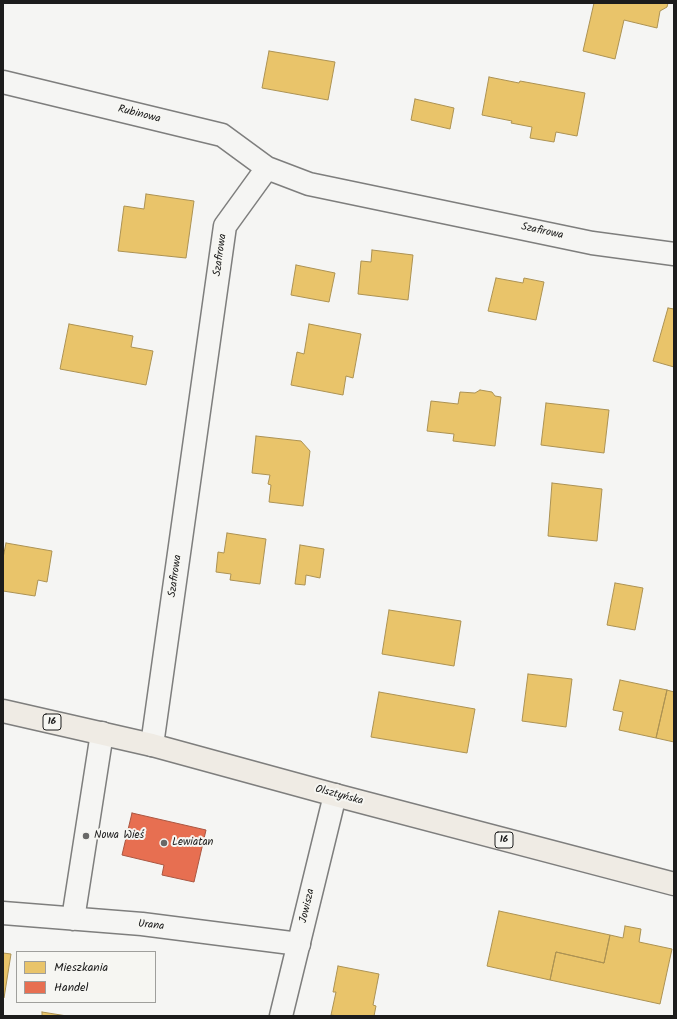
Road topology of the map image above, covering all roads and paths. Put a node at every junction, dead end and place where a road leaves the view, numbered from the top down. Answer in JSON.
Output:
{"nodes":[{"id":1,"x":4,"y":80,"type":"edge"},
{"id":2,"x":267,"y":168,"type":"junction"},
{"id":3,"x":674,"y":254,"type":"edge"},
{"id":4,"x":3,"y":711,"type":"edge"},
{"id":5,"x":102,"y":733,"type":"junction"},
{"id":6,"x":152,"y":744,"type":"junction"},
{"id":7,"x":335,"y":796,"type":"junction"},
{"id":8,"x":674,"y":884,"type":"edge"},
{"id":9,"x":3,"y":913,"type":"edge"},
{"id":10,"x":73,"y":919,"type":"junction"},
{"id":11,"x":299,"y":944,"type":"junction"},
{"id":12,"x":282,"y":1016,"type":"edge"}],
"edges":[{"from":1,"to":2,"type":"street","name":"Rubinowa"},
{"from":2,"to":3,"type":"street","name":"Szafirowa"},
{"from":2,"to":6,"type":"street","name":"Szafirowa"},
{"from":4,"to":5,"type":"main road","name":"Olsztyńska","number":"16"},
{"from":5,"to":6,"type":"main road","name":"Olsztyńska","number":"16"},
{"from":5,"to":10,"type":"street"},
{"from":6,"to":7,"type":"main road","name":"Olsztyńska","number":"16"},
{"from":7,"to":8,"type":"main road","name":"Olsztyńska","number":"16"},
{"from":7,"to":11,"type":"street","name":"Jowisza"},
{"from":9,"to":10,"type":"street","name":"Urana"},
{"from":10,"to":11,"type":"street","name":"Urana"},
{"from":11,"to":12,"type":"street","name":"Jowisza"}]}
